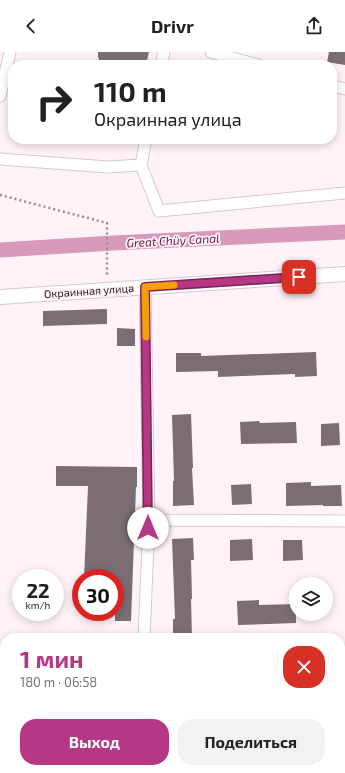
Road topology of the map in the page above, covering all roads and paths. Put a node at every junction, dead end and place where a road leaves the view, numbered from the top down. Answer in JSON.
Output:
{"nodes":[{"id":1,"x":211,"y":52,"type":"edge"},
{"id":2,"x":240,"y":60,"type":"edge"},
{"id":3,"x":8,"y":61,"type":"edge"},
{"id":4,"x":0,"y":96,"type":"edge"},
{"id":5,"x":145,"y":144,"type":"edge"},
{"id":6,"x":0,"y":159,"type":"edge"},
{"id":7,"x":141,"y":165,"type":"junction"},
{"id":8,"x":345,"y":193,"type":"edge"},
{"id":9,"x":0,"y":195,"type":"edge"},
{"id":10,"x":345,"y":274,"type":"edge"},
{"id":11,"x":145,"y":287,"type":"junction"},
{"id":12,"x":107,"y":290,"type":"junction"},
{"id":13,"x":0,"y":297,"type":"edge"},
{"id":14,"x":149,"y":520,"type":"junction"},
{"id":15,"x":345,"y":521,"type":"edge"},
{"id":16,"x":144,"y":633,"type":"edge"}],
"edges":[{"from":1,"to":2,"type":"street"},
{"from":3,"to":4,"type":"street"},
{"from":5,"to":7,"type":"street"},
{"from":6,"to":7,"type":"street"},
{"from":7,"to":8,"type":"street"},
{"from":9,"to":12,"type":"path"},
{"from":10,"to":11,"type":"street","name":"Окраинная улица"},
{"from":11,"to":12,"type":"street","name":"Окраинная улица"},
{"from":11,"to":14,"type":"street"},
{"from":12,"to":13,"type":"street","name":"Окраинная улица"},
{"from":14,"to":15,"type":"street"},
{"from":14,"to":16,"type":"street"}]}
